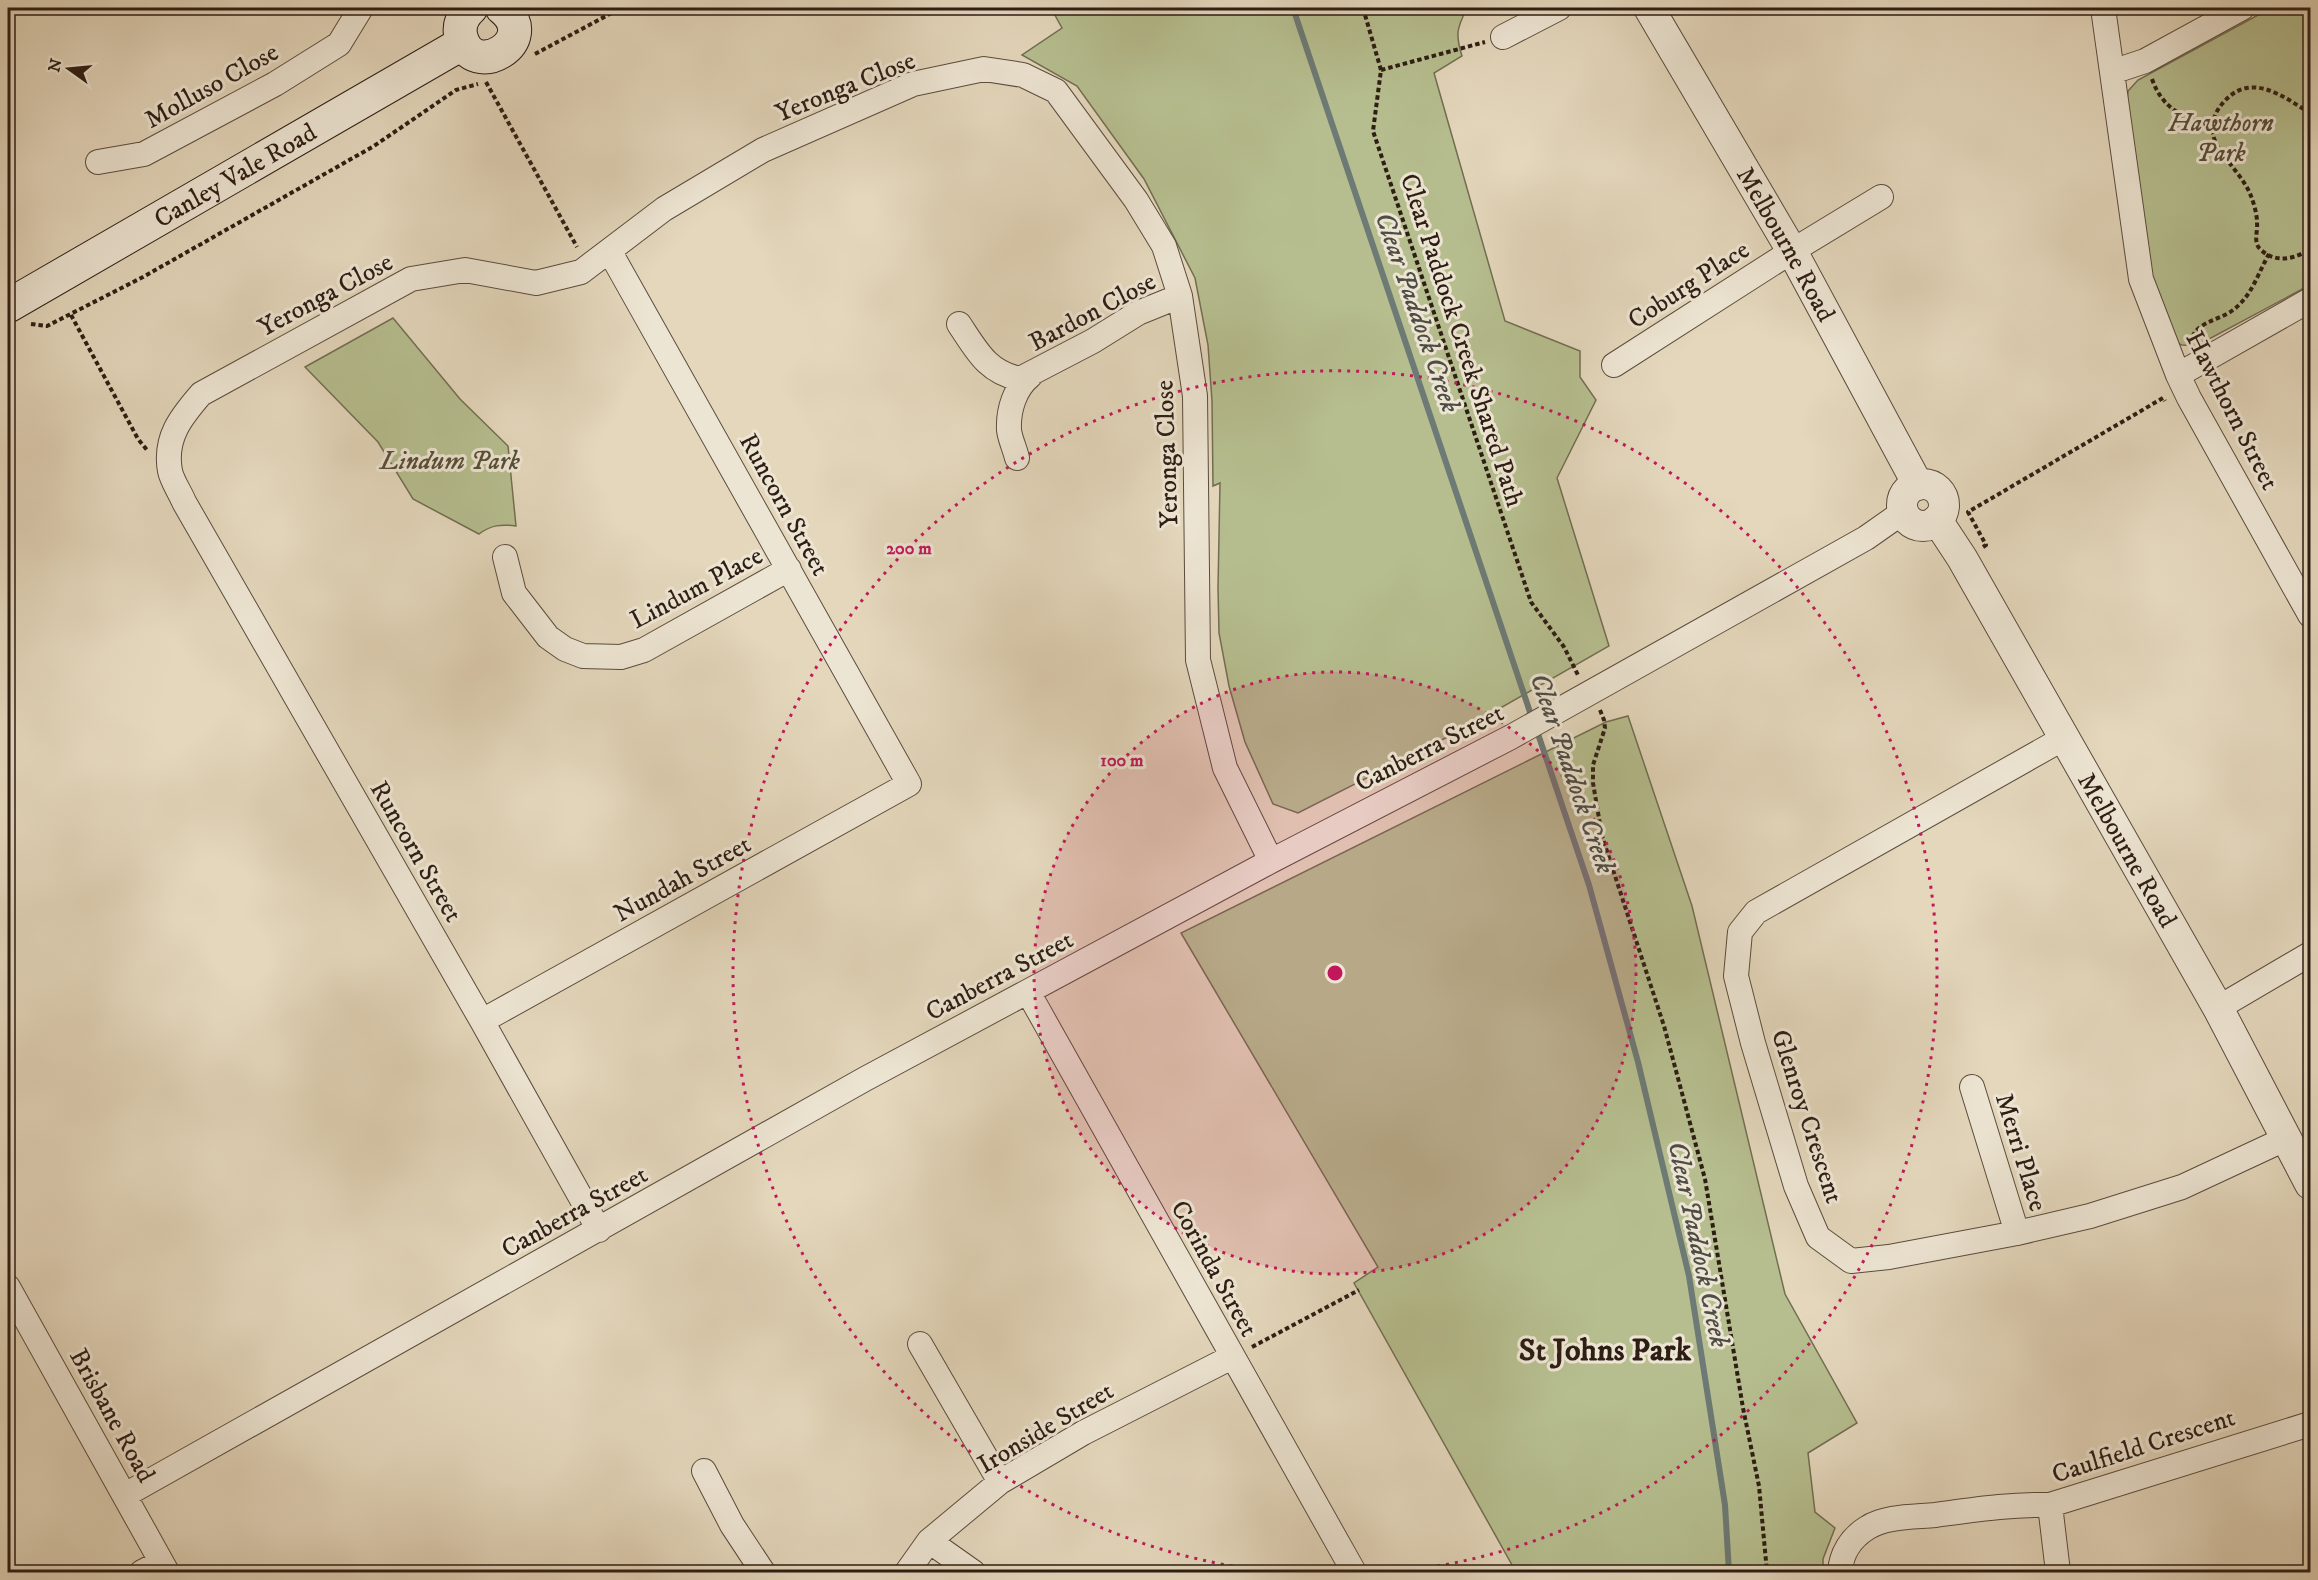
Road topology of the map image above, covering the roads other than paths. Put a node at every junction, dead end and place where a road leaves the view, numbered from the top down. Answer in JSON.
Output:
{"nodes":[{"id":1,"x":361,"y":8,"type":"edge"},
{"id":2,"x":471,"y":8,"type":"edge"},
{"id":3,"x":1559,"y":8,"type":"edge"},
{"id":4,"x":1649,"y":8,"type":"edge"},
{"id":5,"x":2103,"y":8,"type":"edge"},
{"id":6,"x":2242,"y":8,"type":"edge"},
{"id":7,"x":516,"y":12,"type":"edge"},
{"id":8,"x":1503,"y":37,"type":"road end"},
{"id":9,"x":463,"y":43,"type":"junction"},
{"id":10,"x":2112,"y":72,"type":"junction"},
{"id":11,"x":98,"y":162,"type":"dead end"},
{"id":12,"x":1881,"y":197,"type":"dead end"},
{"id":13,"x":1792,"y":251,"type":"junction"},
{"id":14,"x":610,"y":252,"type":"junction"},
{"id":15,"x":1180,"y":296,"type":"junction"},
{"id":16,"x":2310,"y":300,"type":"edge"},
{"id":17,"x":17,"y":315,"type":"edge"},
{"id":18,"x":959,"y":324,"type":"dead end"},
{"id":19,"x":1614,"y":365,"type":"dead end"},
{"id":20,"x":2178,"y":375,"type":"junction"},
{"id":21,"x":1030,"y":376,"type":"junction"},
{"id":22,"x":1017,"y":458,"type":"dead end"},
{"id":23,"x":1918,"y":485,"type":"junction"},
{"id":24,"x":184,"y":502,"type":"joint"},
{"id":25,"x":1903,"y":512,"type":"junction"},
{"id":26,"x":1937,"y":520,"type":"junction"},
{"id":27,"x":505,"y":557,"type":"dead end"},
{"id":28,"x":789,"y":569,"type":"junction"},
{"id":29,"x":2310,"y":615,"type":"edge"},
{"id":30,"x":2064,"y":738,"type":"junction"},
{"id":31,"x":909,"y":784,"type":"joint"},
{"id":32,"x":1271,"y":861,"type":"junction"},
{"id":33,"x":2310,"y":954,"type":"edge"},
{"id":34,"x":1028,"y":992,"type":"junction"},
{"id":35,"x":2218,"y":1008,"type":"junction"},
{"id":36,"x":482,"y":1021,"type":"junction"},
{"id":37,"x":1972,"y":1087,"type":"dead end"},
{"id":38,"x":2287,"y":1138,"type":"junction"},
{"id":39,"x":2310,"y":1184,"type":"edge"},
{"id":40,"x":599,"y":1230,"type":"junction"},
{"id":41,"x":2017,"y":1233,"type":"junction"},
{"id":42,"x":8,"y":1287,"type":"edge"},
{"id":43,"x":920,"y":1344,"type":"dead end"},
{"id":44,"x":1232,"y":1357,"type":"junction"},
{"id":45,"x":2310,"y":1424,"type":"edge"},
{"id":46,"x":704,"y":1472,"type":"dead end"},
{"id":47,"x":1000,"y":1482,"type":"junction"},
{"id":48,"x":125,"y":1495,"type":"junction"},
{"id":49,"x":2050,"y":1505,"type":"junction"},
{"id":50,"x":929,"y":1541,"type":"junction"},
{"id":51,"x":157,"y":1569,"type":"edge"},
{"id":52,"x":763,"y":1572,"type":"edge"},
{"id":53,"x":907,"y":1572,"type":"edge"},
{"id":54,"x":973,"y":1572,"type":"edge"},
{"id":55,"x":1354,"y":1572,"type":"edge"},
{"id":56,"x":1840,"y":1572,"type":"edge"},
{"id":57,"x":2058,"y":1572,"type":"edge"}],
"edges":[{"from":1,"to":11,"type":"street","name":"Molluso Close"},
{"from":2,"to":9,"type":"main road"},
{"from":3,"to":8,"type":"street"},
{"from":4,"to":13,"type":"street","name":"Melbourne Road"},
{"from":5,"to":10,"type":"street","name":"Hawthorn Street"},
{"from":6,"to":10,"type":"street"},
{"from":7,"to":9,"type":"main road"},
{"from":9,"to":17,"type":"main road","name":"Canley Vale Road"},
{"from":10,"to":20,"type":"street","name":"Hawthorn Street"},
{"from":12,"to":13,"type":"street","name":"Coburg Place"},
{"from":13,"to":19,"type":"street","name":"Coburg Place"},
{"from":13,"to":23,"type":"street","name":"Melbourne Road"},
{"from":14,"to":15,"type":"street","name":"Yeronga Close"},
{"from":14,"to":24,"type":"street","name":"Yeronga Close"},
{"from":14,"to":28,"type":"street","name":"Runcorn Street"},
{"from":15,"to":21,"type":"street","name":"Bardon Close"},
{"from":15,"to":32,"type":"street","name":"Yeronga Close"},
{"from":16,"to":20,"type":"street"},
{"from":18,"to":21,"type":"street","name":"Bardon Close"},
{"from":20,"to":29,"type":"street","name":"Hawthorn Street"},
{"from":21,"to":22,"type":"street","name":"Bardon Close"},
{"from":23,"to":25,"type":"street"},
{"from":23,"to":26,"type":"street"},
{"from":24,"to":36,"type":"street","name":"Runcorn Street"},
{"from":25,"to":26,"type":"street"},
{"from":25,"to":32,"type":"street","name":"Canberra Street"},
{"from":26,"to":30,"type":"street","name":"Melbourne Road"},
{"from":27,"to":28,"type":"street","name":"Lindum Place"},
{"from":28,"to":31,"type":"street","name":"Runcorn Street"},
{"from":30,"to":35,"type":"street","name":"Melbourne Road"},
{"from":30,"to":41,"type":"street","name":"Glenroy Crescent"},
{"from":31,"to":36,"type":"street","name":"Nundah Street"},
{"from":32,"to":34,"type":"street","name":"Canberra Street"},
{"from":33,"to":35,"type":"street"},
{"from":34,"to":40,"type":"street","name":"Canberra Street"},
{"from":34,"to":44,"type":"street","name":"Corinda Street"},
{"from":35,"to":38,"type":"street","name":"Melbourne Road"},
{"from":36,"to":40,"type":"street","name":"Runcorn Street"},
{"from":37,"to":41,"type":"street","name":"Merri Place"},
{"from":38,"to":39,"type":"street","name":"Melbourne Road"},
{"from":38,"to":41,"type":"street","name":"Glenroy Crescent"},
{"from":40,"to":48,"type":"street","name":"Canberra Street"},
{"from":42,"to":48,"type":"street","name":"Brisbane Road"},
{"from":43,"to":47,"type":"street"},
{"from":44,"to":47,"type":"street","name":"Ironside Street"},
{"from":44,"to":55,"type":"street","name":"Corinda Street"},
{"from":45,"to":49,"type":"street","name":"Caulfield Crescent"},
{"from":46,"to":52,"type":"street"},
{"from":47,"to":50,"type":"street","name":"Ironside Street"},
{"from":48,"to":51,"type":"street","name":"Brisbane Road"},
{"from":49,"to":56,"type":"street","name":"Caulfield Crescent"},
{"from":49,"to":57,"type":"street"},
{"from":50,"to":53,"type":"street","name":"Ironside Street"},
{"from":50,"to":54,"type":"street"}]}
